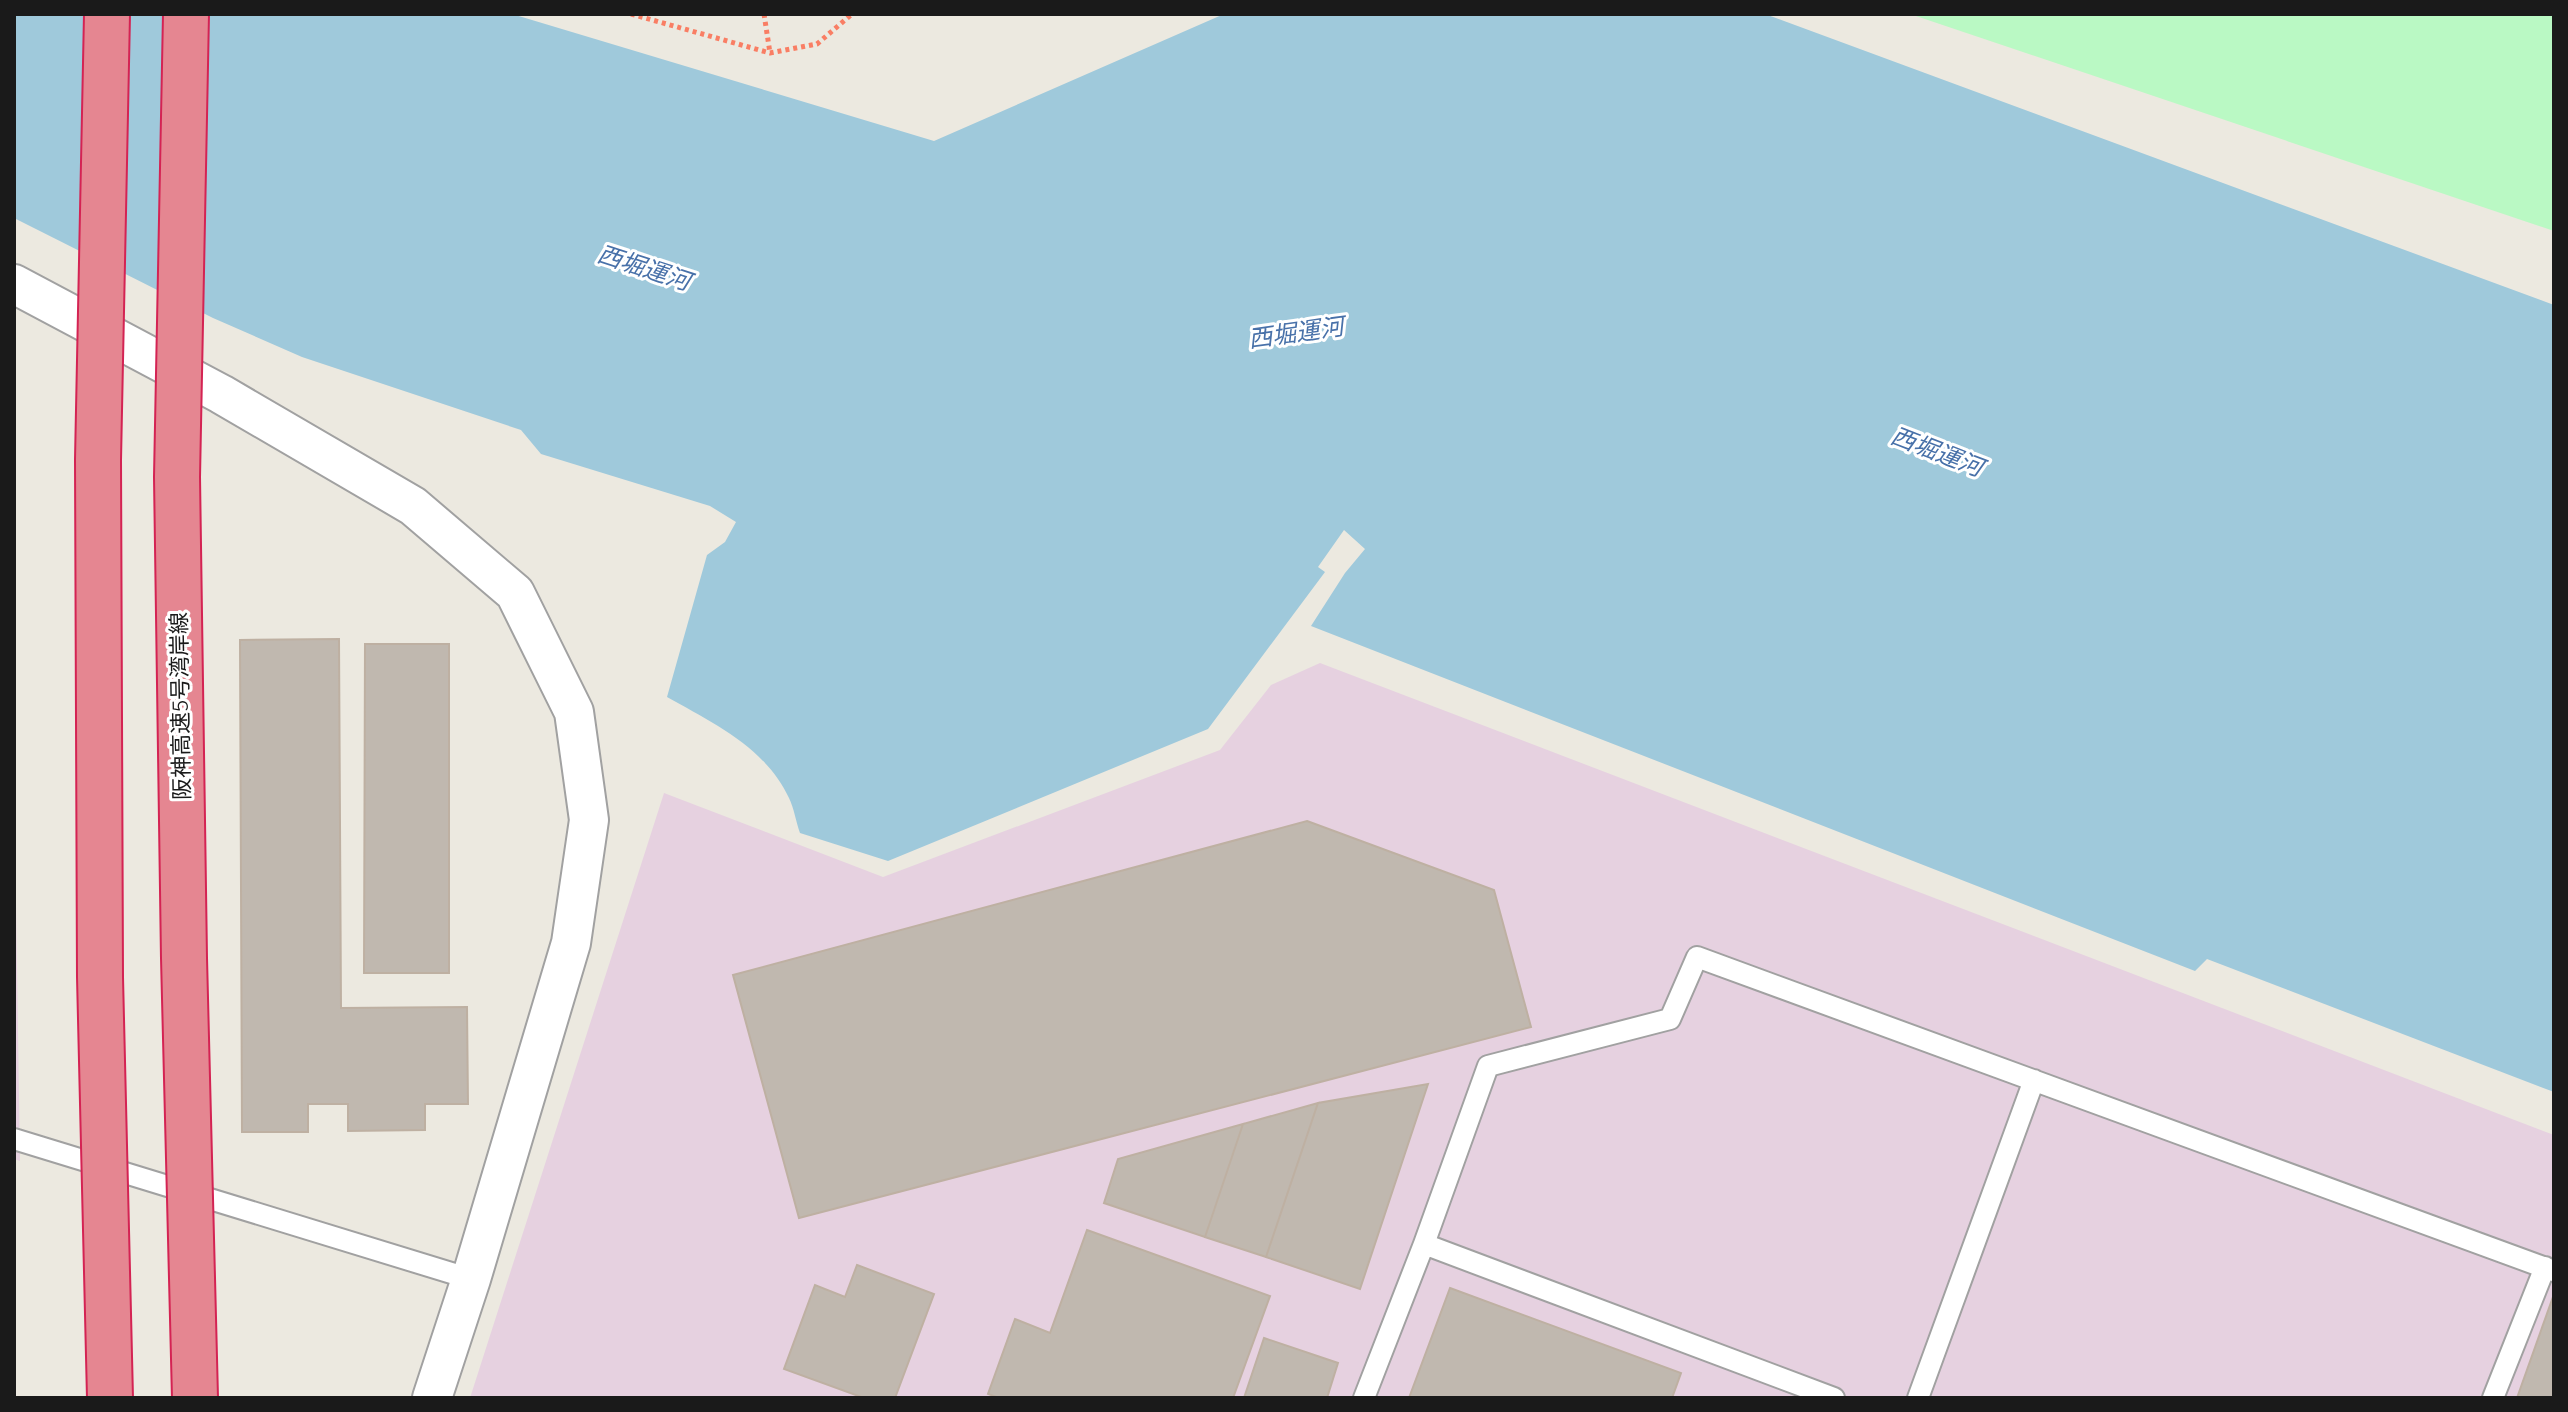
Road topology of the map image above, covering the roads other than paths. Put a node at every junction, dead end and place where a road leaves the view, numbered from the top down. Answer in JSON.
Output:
{"nodes":[{"id":1,"x":107,"y":14,"type":"edge"},
{"id":2,"x":186,"y":14,"type":"edge"},
{"id":3,"x":14,"y":284,"type":"edge"},
{"id":4,"x":2034,"y":1080,"type":"junction"},
{"id":5,"x":14,"y":1139,"type":"edge"},
{"id":6,"x":1424,"y":1244,"type":"junction"},
{"id":7,"x":2549,"y":1269,"type":"edge"},
{"id":8,"x":471,"y":1279,"type":"junction"},
{"id":9,"x":110,"y":1398,"type":"edge"},
{"id":10,"x":195,"y":1398,"type":"edge"},
{"id":11,"x":432,"y":1398,"type":"edge"},
{"id":12,"x":1364,"y":1398,"type":"edge"},
{"id":13,"x":1834,"y":1398,"type":"edge"},
{"id":14,"x":1918,"y":1398,"type":"edge"},
{"id":15,"x":2493,"y":1398,"type":"edge"}],
"edges":[{"from":1,"to":9,"type":"highway","bridge":true},
{"from":2,"to":10,"type":"highway","name":"阪神高速5号湾岸線","bridge":true},
{"from":3,"to":8,"type":"street"},
{"from":4,"to":6,"type":"lane"},
{"from":4,"to":7,"type":"lane"},
{"from":4,"to":14,"type":"lane"},
{"from":5,"to":8,"type":"lane"},
{"from":6,"to":12,"type":"lane"},
{"from":6,"to":13,"type":"lane"},
{"from":7,"to":15,"type":"lane"},
{"from":8,"to":11,"type":"street"}]}
